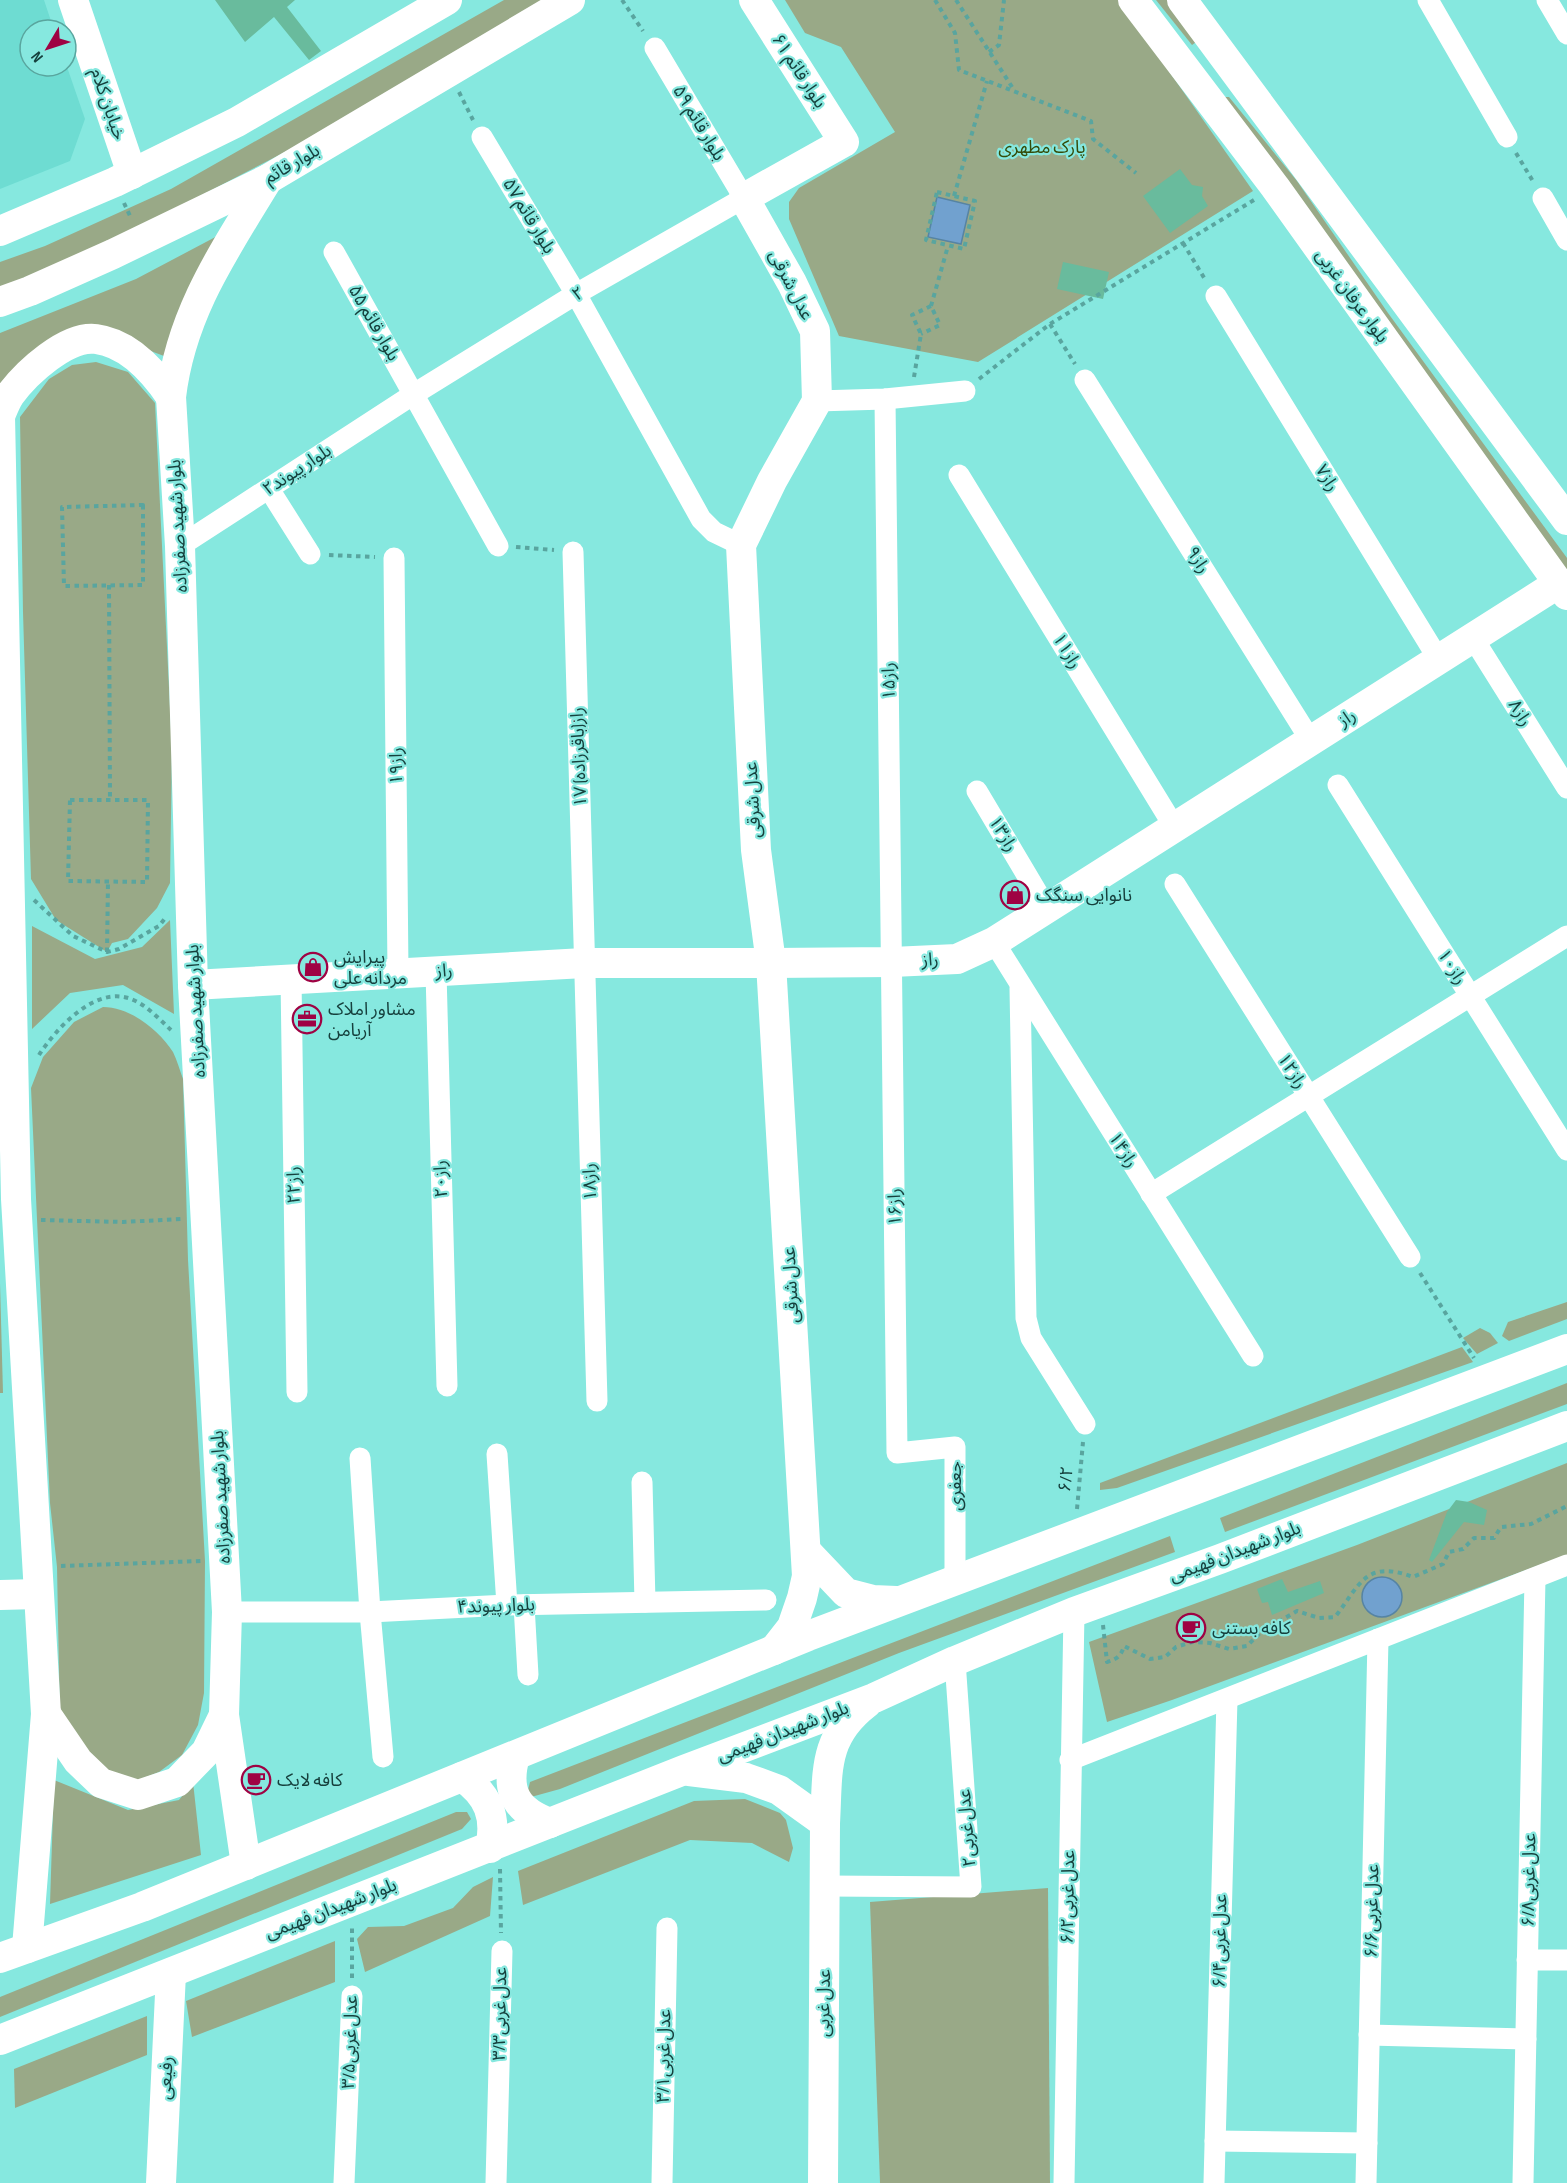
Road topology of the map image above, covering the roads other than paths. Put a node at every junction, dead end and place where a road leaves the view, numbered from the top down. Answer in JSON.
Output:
{"nodes":[{"id":1,"x":73,"y":0,"type":"edge"},
{"id":2,"x":447,"y":0,"type":"edge"},
{"id":3,"x":570,"y":0,"type":"edge"},
{"id":4,"x":754,"y":0,"type":"edge"},
{"id":5,"x":1133,"y":0,"type":"edge"},
{"id":6,"x":1182,"y":0,"type":"edge"},
{"id":7,"x":1428,"y":0,"type":"edge"},
{"id":8,"x":1547,"y":0,"type":"edge"},
{"id":9,"x":1567,"y":34,"type":"edge"},
{"id":10,"x":655,"y":48,"type":"road end"},
{"id":11,"x":1217,"y":50,"type":"junction"},
{"id":12,"x":1187,"y":74,"type":"junction"},
{"id":13,"x":482,"y":137,"type":"road end"},
{"id":14,"x":1507,"y":137,"type":"road end"},
{"id":15,"x":124,"y":178,"type":"junction"},
{"id":16,"x":268,"y":179,"type":"junction"},
{"id":17,"x":744,"y":198,"type":"junction"},
{"id":18,"x":1543,"y":198,"type":"road end"},
{"id":19,"x":0,"y":231,"type":"edge"},
{"id":20,"x":1567,"y":240,"type":"edge"},
{"id":21,"x":334,"y":252,"type":"dead end"},
{"id":22,"x":576,"y":294,"type":"junction"},
{"id":23,"x":1216,"y":296,"type":"road end"},
{"id":24,"x":0,"y":302,"type":"edge"},
{"id":25,"x":1085,"y":380,"type":"road end"},
{"id":26,"x":965,"y":391,"type":"road end"},
{"id":27,"x":414,"y":394,"type":"junction"},
{"id":28,"x":171,"y":397,"type":"junction"},
{"id":29,"x":885,"y":399,"type":"junction"},
{"id":30,"x":817,"y":401,"type":"junction"},
{"id":31,"x":0,"y":416,"type":"edge"},
{"id":32,"x":959,"y":475,"type":"dead end"},
{"id":33,"x":269,"y":489,"type":"junction"},
{"id":34,"x":1567,"y":520,"type":"edge"},
{"id":35,"x":741,"y":545,"type":"junction"},
{"id":36,"x":180,"y":546,"type":"junction"},
{"id":37,"x":498,"y":546,"type":"road end"},
{"id":38,"x":1,"y":552,"type":"edge"},
{"id":39,"x":573,"y":552,"type":"road end"},
{"id":40,"x":310,"y":554,"type":"road end"},
{"id":41,"x":394,"y":558,"type":"road end"},
{"id":42,"x":1563,"y":589,"type":"edge"},
{"id":43,"x":1473,"y":638,"type":"junction"},
{"id":44,"x":1439,"y":660,"type":"junction"},
{"id":45,"x":1311,"y":741,"type":"junction"},
{"id":46,"x":1338,"y":785,"type":"dead end"},
{"id":47,"x":1567,"y":788,"type":"edge"},
{"id":48,"x":977,"y":791,"type":"dead end"},
{"id":49,"x":3,"y":802,"type":"edge"},
{"id":50,"x":1174,"y":828,"type":"junction"},
{"id":51,"x":1175,"y":884,"type":"dead end"},
{"id":52,"x":1047,"y":909,"type":"junction"},
{"id":53,"x":1567,"y":936,"type":"edge"},
{"id":54,"x":994,"y":942,"type":"junction"},
{"id":55,"x":892,"y":962,"type":"junction"},
{"id":56,"x":584,"y":963,"type":"junction"},
{"id":57,"x":771,"y":963,"type":"junction"},
{"id":58,"x":436,"y":972,"type":"junction"},
{"id":59,"x":398,"y":973,"type":"junction"},
{"id":60,"x":291,"y":979,"type":"junction"},
{"id":61,"x":193,"y":985,"type":"junction"},
{"id":62,"x":1020,"y":987,"type":"junction"},
{"id":63,"x":1470,"y":996,"type":"junction"},
{"id":64,"x":1308,"y":1096,"type":"junction"},
{"id":65,"x":1567,"y":1150,"type":"edge"},
{"id":66,"x":1151,"y":1194,"type":"junction"},
{"id":67,"x":11,"y":1207,"type":"edge"},
{"id":68,"x":1410,"y":1257,"type":"road end"},
{"id":69,"x":1567,"y":1349,"type":"edge"},
{"id":70,"x":1253,"y":1356,"type":"dead end"},
{"id":71,"x":447,"y":1386,"type":"dead end"},
{"id":72,"x":297,"y":1392,"type":"dead end"},
{"id":73,"x":597,"y":1401,"type":"dead end"},
{"id":74,"x":1085,"y":1424,"type":"road end"},
{"id":75,"x":1567,"y":1426,"type":"edge"},
{"id":76,"x":897,"y":1453,"type":"joint"},
{"id":77,"x":497,"y":1454,"type":"dead end"},
{"id":78,"x":360,"y":1458,"type":"dead end"},
{"id":79,"x":642,"y":1482,"type":"dead end"},
{"id":80,"x":807,"y":1552,"type":"junction"},
{"id":81,"x":1567,"y":1565,"type":"edge"},
{"id":82,"x":1535,"y":1578,"type":"junction"},
{"id":83,"x":955,"y":1581,"type":"junction"},
{"id":84,"x":37,"y":1582,"type":"junction"},
{"id":85,"x":0,"y":1595,"type":"edge"},
{"id":86,"x":766,"y":1600,"type":"dead end"},
{"id":87,"x":902,"y":1601,"type":"junction"},
{"id":88,"x":645,"y":1602,"type":"junction"},
{"id":89,"x":516,"y":1605,"type":"junction"},
{"id":90,"x":1087,"y":1607,"type":"junction"},
{"id":91,"x":227,"y":1612,"type":"junction"},
{"id":92,"x":370,"y":1612,"type":"junction"},
{"id":93,"x":1378,"y":1639,"type":"junction"},
{"id":94,"x":774,"y":1650,"type":"junction"},
{"id":95,"x":955,"y":1660,"type":"junction"},
{"id":96,"x":528,"y":1675,"type":"dead end"},
{"id":97,"x":874,"y":1698,"type":"junction"},
{"id":98,"x":1227,"y":1699,"type":"junction"},
{"id":99,"x":46,"y":1714,"type":"junction"},
{"id":100,"x":224,"y":1715,"type":"junction"},
{"id":101,"x":515,"y":1756,"type":"junction"},
{"id":102,"x":383,"y":1757,"type":"dead end"},
{"id":103,"x":1070,"y":1760,"type":"junction"},
{"id":104,"x":684,"y":1770,"type":"junction"},
{"id":105,"x":462,"y":1778,"type":"junction"},
{"id":106,"x":550,"y":1823,"type":"junction"},
{"id":107,"x":825,"y":1823,"type":"junction"},
{"id":108,"x":495,"y":1846,"type":"junction"},
{"id":109,"x":246,"y":1865,"type":"junction"},
{"id":110,"x":826,"y":1886,"type":"junction"},
{"id":111,"x":667,"y":1928,"type":"dead end"},
{"id":112,"x":502,"y":1951,"type":"road end"},
{"id":113,"x":14,"y":1953,"type":"edge"},
{"id":114,"x":1527,"y":1960,"type":"junction"},
{"id":115,"x":1567,"y":1960,"type":"edge"},
{"id":116,"x":171,"y":1973,"type":"junction"},
{"id":117,"x":352,"y":1996,"type":"road end"},
{"id":118,"x":1369,"y":2035,"type":"junction"},
{"id":119,"x":1526,"y":2038,"type":"junction"},
{"id":120,"x":0,"y":2040,"type":"edge"},
{"id":121,"x":1215,"y":2140,"type":"junction"},
{"id":122,"x":1367,"y":2143,"type":"junction"},
{"id":123,"x":161,"y":2183,"type":"edge"},
{"id":124,"x":344,"y":2183,"type":"edge"},
{"id":125,"x":496,"y":2183,"type":"edge"},
{"id":126,"x":662,"y":2183,"type":"edge"},
{"id":127,"x":823,"y":2183,"type":"edge"},
{"id":128,"x":1064,"y":2183,"type":"edge"},
{"id":129,"x":1214,"y":2183,"type":"edge"},
{"id":130,"x":1366,"y":2183,"type":"edge"},
{"id":131,"x":1523,"y":2183,"type":"edge"}],
"edges":[{"from":1,"to":15,"type":"street","name":"خیابان کلام"},
{"from":2,"to":15,"type":"street"},
{"from":3,"to":16,"type":"street","name":"بلوار قائم"},
{"from":4,"to":17,"type":"street","name":"بلوار قائم ۶۱"},
{"from":5,"to":12,"type":"street","name":"بلوار عرفان غربی"},
{"from":6,"to":11,"type":"street"},
{"from":7,"to":14,"type":"street"},
{"from":8,"to":9,"type":"street"},
{"from":10,"to":17,"type":"street","name":"بلوار قائم ۵۹"},
{"from":11,"to":12,"type":"street"},
{"from":11,"to":34,"type":"street"},
{"from":12,"to":42,"type":"street","name":"بلوار عرفان غربی"},
{"from":13,"to":22,"type":"street","name":"بلوار قائم ۵۷"},
{"from":15,"to":19,"type":"street"},
{"from":16,"to":24,"type":"street","name":"بلوار قائم"},
{"from":16,"to":28,"type":"street","name":"بلوار شهید صفرزاده"},
{"from":17,"to":22,"type":"street","name":"۲"},
{"from":17,"to":30,"type":"street","name":"عدل شرقی"},
{"from":18,"to":20,"type":"street"},
{"from":21,"to":27,"type":"street","name":"بلوار قائم ۵۵"},
{"from":22,"to":27,"type":"street","name":"۲"},
{"from":22,"to":35,"type":"street","name":"بلوار قائم ۵۷"},
{"from":23,"to":44,"type":"street","name":"راز۷"},
{"from":25,"to":45,"type":"street","name":"راز۹"},
{"from":26,"to":29,"type":"street"},
{"from":27,"to":33,"type":"street","name":"بلوار پیوند۲"},
{"from":27,"to":37,"type":"street","name":"بلوار قائم ۵۵"},
{"from":28,"to":31,"type":"street"},
{"from":28,"to":36,"type":"street","name":"بلوار شهید صفرزاده"},
{"from":29,"to":30,"type":"street"},
{"from":29,"to":55,"type":"street","name":"راز۱۵"},
{"from":30,"to":35,"type":"street","name":"عدل شرقی"},
{"from":31,"to":38,"type":"street"},
{"from":32,"to":50,"type":"street","name":"راز۱۱"},
{"from":33,"to":36,"type":"street","name":"بلوار پیوند۲"},
{"from":33,"to":40,"type":"street"},
{"from":35,"to":57,"type":"street","name":"عدل شرقی"},
{"from":36,"to":61,"type":"street","name":"بلوار شهید صفرزاده"},
{"from":38,"to":49,"type":"street"},
{"from":39,"to":56,"type":"street","name":"۱۷ راز(باقرزاده)"},
{"from":41,"to":59,"type":"street","name":"راز۱۹"},
{"from":42,"to":43,"type":"street","name":"راز"},
{"from":43,"to":44,"type":"street","name":"راز"},
{"from":43,"to":47,"type":"street","name":"راز۸"},
{"from":44,"to":45,"type":"street","name":"راز"},
{"from":45,"to":50,"type":"street","name":"راز"},
{"from":46,"to":63,"type":"street","name":"راز۱۰"},
{"from":48,"to":52,"type":"street","name":"راز۱۳"},
{"from":49,"to":67,"type":"street"},
{"from":50,"to":52,"type":"street","name":"راز"},
{"from":51,"to":64,"type":"street","name":"راز۱۲"},
{"from":52,"to":54,"type":"street","name":"راز"},
{"from":53,"to":63,"type":"street"},
{"from":54,"to":55,"type":"street","name":"راز"},
{"from":54,"to":62,"type":"street","name":"راز۱۴"},
{"from":55,"to":57,"type":"street","name":"راز"},
{"from":55,"to":76,"type":"street","name":"راز۱۶"},
{"from":56,"to":57,"type":"street","name":"راز"},
{"from":56,"to":58,"type":"street","name":"راز"},
{"from":56,"to":73,"type":"street","name":"راز۱۸"},
{"from":57,"to":80,"type":"street","name":"عدل شرقی"},
{"from":58,"to":59,"type":"street","name":"راز"},
{"from":58,"to":71,"type":"street","name":"راز۲۰"},
{"from":59,"to":60,"type":"street","name":"راز"},
{"from":60,"to":61,"type":"street","name":"راز"},
{"from":60,"to":72,"type":"street","name":"راز۲۲"},
{"from":61,"to":91,"type":"street","name":"بلوار شهید صفرزاده"},
{"from":62,"to":66,"type":"street","name":"راز۱۴"},
{"from":62,"to":74,"type":"street"},
{"from":63,"to":64,"type":"street"},
{"from":63,"to":65,"type":"street","name":"راز۱۰"},
{"from":64,"to":66,"type":"street"},
{"from":64,"to":68,"type":"street","name":"راز۱۲"},
{"from":66,"to":70,"type":"street","name":"راز۱۴"},
{"from":67,"to":84,"type":"street"},
{"from":69,"to":83,"type":"street"},
{"from":75,"to":90,"type":"street","name":"بلوار شهیدان فهیمی"},
{"from":76,"to":83,"type":"street","name":"جعفری"},
{"from":77,"to":89,"type":"street"},
{"from":78,"to":92,"type":"street"},
{"from":79,"to":88,"type":"street"},
{"from":80,"to":87,"type":"street"},
{"from":80,"to":94,"type":"street","name":"عدل شرقی"},
{"from":81,"to":82,"type":"street"},
{"from":82,"to":93,"type":"street"},
{"from":82,"to":114,"type":"street","name":"۶/۸عدل غربی"},
{"from":83,"to":87,"type":"street"},
{"from":84,"to":85,"type":"street"},
{"from":84,"to":99,"type":"street"},
{"from":86,"to":88,"type":"street","name":"بلوار پیوند۴"},
{"from":87,"to":94,"type":"street"},
{"from":88,"to":89,"type":"street","name":"بلوار پیوند۴"},
{"from":89,"to":92,"type":"street","name":"بلوار پیوند۴"},
{"from":89,"to":96,"type":"street"},
{"from":90,"to":95,"type":"street","name":"بلوار شهیدان فهیمی"},
{"from":90,"to":103,"type":"street","name":"۶/۲عدل غربی"},
{"from":91,"to":92,"type":"street","name":"بلوار پیوند۴"},
{"from":91,"to":100,"type":"street","name":"بلوار شهید صفرزاده"},
{"from":92,"to":102,"type":"street"},
{"from":93,"to":98,"type":"street"},
{"from":93,"to":118,"type":"street","name":"۶/۶عدل غربی"},
{"from":94,"to":101,"type":"street"},
{"from":95,"to":97,"type":"street","name":"بلوار شهیدان فهیمی"},
{"from":95,"to":110,"type":"street","name":"عدل غربی۲"},
{"from":97,"to":104,"type":"street","name":"بلوار شهیدان فهیمی"},
{"from":97,"to":107,"type":"street","name":"عدل غربی"},
{"from":98,"to":103,"type":"street"},
{"from":98,"to":121,"type":"street","name":"۶/۴عدل غربی"},
{"from":99,"to":100,"type":"street"},
{"from":99,"to":113,"type":"street"},
{"from":100,"to":109,"type":"street","name":"بلوار شهید صفرزاده"},
{"from":101,"to":105,"type":"street"},
{"from":101,"to":106,"type":"street"},
{"from":103,"to":128,"type":"street","name":"۶/۲عدل غربی"},
{"from":104,"to":106,"type":"street","name":"بلوار شهیدان فهیمی"},
{"from":104,"to":107,"type":"street"},
{"from":105,"to":108,"type":"street"},
{"from":105,"to":109,"type":"street"},
{"from":106,"to":108,"type":"street","name":"بلوار شهیدان فهیمی"},
{"from":107,"to":110,"type":"street","name":"عدل غربی"},
{"from":108,"to":116,"type":"street","name":"بلوار شهیدان فهیمی"},
{"from":109,"to":113,"type":"street"},
{"from":110,"to":127,"type":"street","name":"عدل غربی"},
{"from":111,"to":126,"type":"street","name":"عدل غربی۳/۱"},
{"from":112,"to":125,"type":"street","name":"عدل غربی۳/۳"},
{"from":114,"to":115,"type":"street"},
{"from":114,"to":119,"type":"street","name":"۶/۸عدل غربی"},
{"from":116,"to":120,"type":"street","name":"بلوار شهیدان فهیمی"},
{"from":116,"to":123,"type":"street","name":"رفیعی"},
{"from":117,"to":124,"type":"street","name":"عدل غربی۳/۵"},
{"from":118,"to":119,"type":"street"},
{"from":118,"to":122,"type":"street","name":"۶/۶عدل غربی"},
{"from":119,"to":131,"type":"street","name":"۶/۸عدل غربی"},
{"from":121,"to":122,"type":"street"},
{"from":121,"to":129,"type":"street","name":"۶/۴عدل غربی"},
{"from":122,"to":130,"type":"street","name":"۶/۶عدل غربی"}]}
